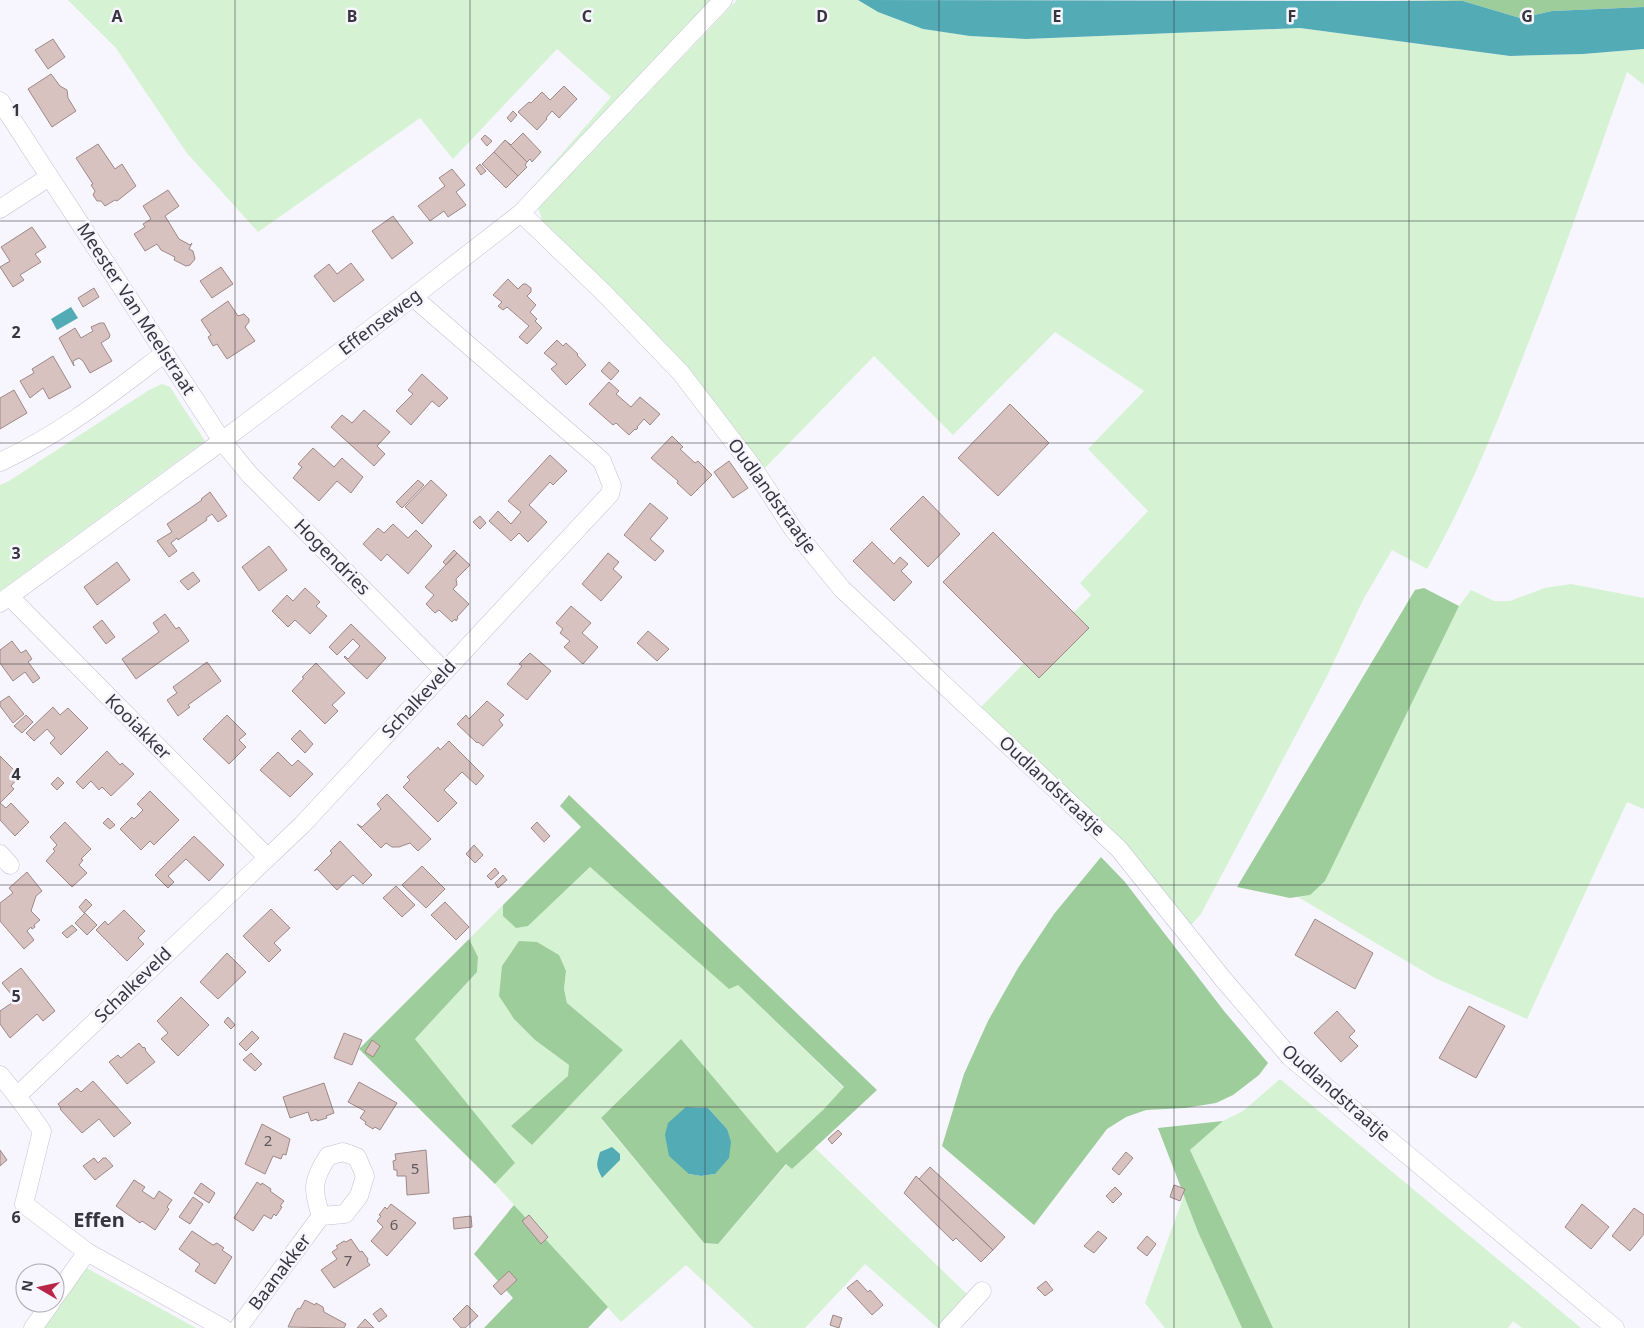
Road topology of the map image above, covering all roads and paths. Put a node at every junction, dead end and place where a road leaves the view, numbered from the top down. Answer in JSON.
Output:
{"nodes":[{"id":1,"x":723,"y":0,"type":"edge"},
{"id":2,"x":0,"y":101,"type":"edge"},
{"id":3,"x":49,"y":177,"type":"junction"},
{"id":4,"x":0,"y":209,"type":"edge"},
{"id":5,"x":521,"y":212,"type":"junction"},
{"id":6,"x":413,"y":297,"type":"junction"},
{"id":7,"x":166,"y":352,"type":"junction"},
{"id":8,"x":222,"y":441,"type":"junction"},
{"id":9,"x":0,"y":462,"type":"edge"},
{"id":10,"x":5,"y":600,"type":"edge"},
{"id":11,"x":444,"y":671,"type":"junction"},
{"id":12,"x":267,"y":857,"type":"junction"},
{"id":13,"x":0,"y":1075,"type":"edge"},
{"id":14,"x":17,"y":1096,"type":"junction"},
{"id":15,"x":321,"y":1216,"type":"dead end"},
{"id":16,"x":87,"y":1252,"type":"junction"},
{"id":17,"x":65,"y":1283,"type":"edge"},
{"id":18,"x":982,"y":1291,"type":"dead end"},
{"id":19,"x":43,"y":1313,"type":"edge"},
{"id":20,"x":33,"y":1328,"type":"edge"},
{"id":21,"x":223,"y":1328,"type":"edge"},
{"id":22,"x":238,"y":1328,"type":"edge"},
{"id":23,"x":948,"y":1328,"type":"edge"},
{"id":24,"x":1615,"y":1328,"type":"edge"}],
"edges":[{"from":1,"to":5,"type":"street","name":"Effenseweg"},
{"from":2,"to":3,"type":"street","name":"Meester Van Meelstraat"},
{"from":3,"to":4,"type":"street"},
{"from":3,"to":7,"type":"street","name":"Meester Van Meelstraat"},
{"from":5,"to":6,"type":"street","name":"Effenseweg"},
{"from":5,"to":24,"type":"street","name":"Oudlandstraatje"},
{"from":6,"to":8,"type":"street","name":"Effenseweg"},
{"from":6,"to":11,"type":"street","name":"Schalkeveld"},
{"from":7,"to":8,"type":"street","name":"Meester Van Meelstraat"},
{"from":7,"to":9,"type":"street"},
{"from":8,"to":10,"type":"street","name":"Effenseweg"},
{"from":8,"to":11,"type":"street","name":"Hogendries"},
{"from":10,"to":12,"type":"street","name":"Kooiakker"},
{"from":11,"to":12,"type":"street","name":"Schalkeveld"},
{"from":12,"to":14,"type":"street","name":"Schalkeveld"},
{"from":13,"to":14,"type":"street"},
{"from":14,"to":16,"type":"street"},
{"from":15,"to":22,"type":"street","name":"Baanakker"},
{"from":16,"to":17,"type":"street"},
{"from":16,"to":21,"type":"street"},
{"from":18,"to":23,"type":"street"},
{"from":19,"to":20,"type":"street"}]}
